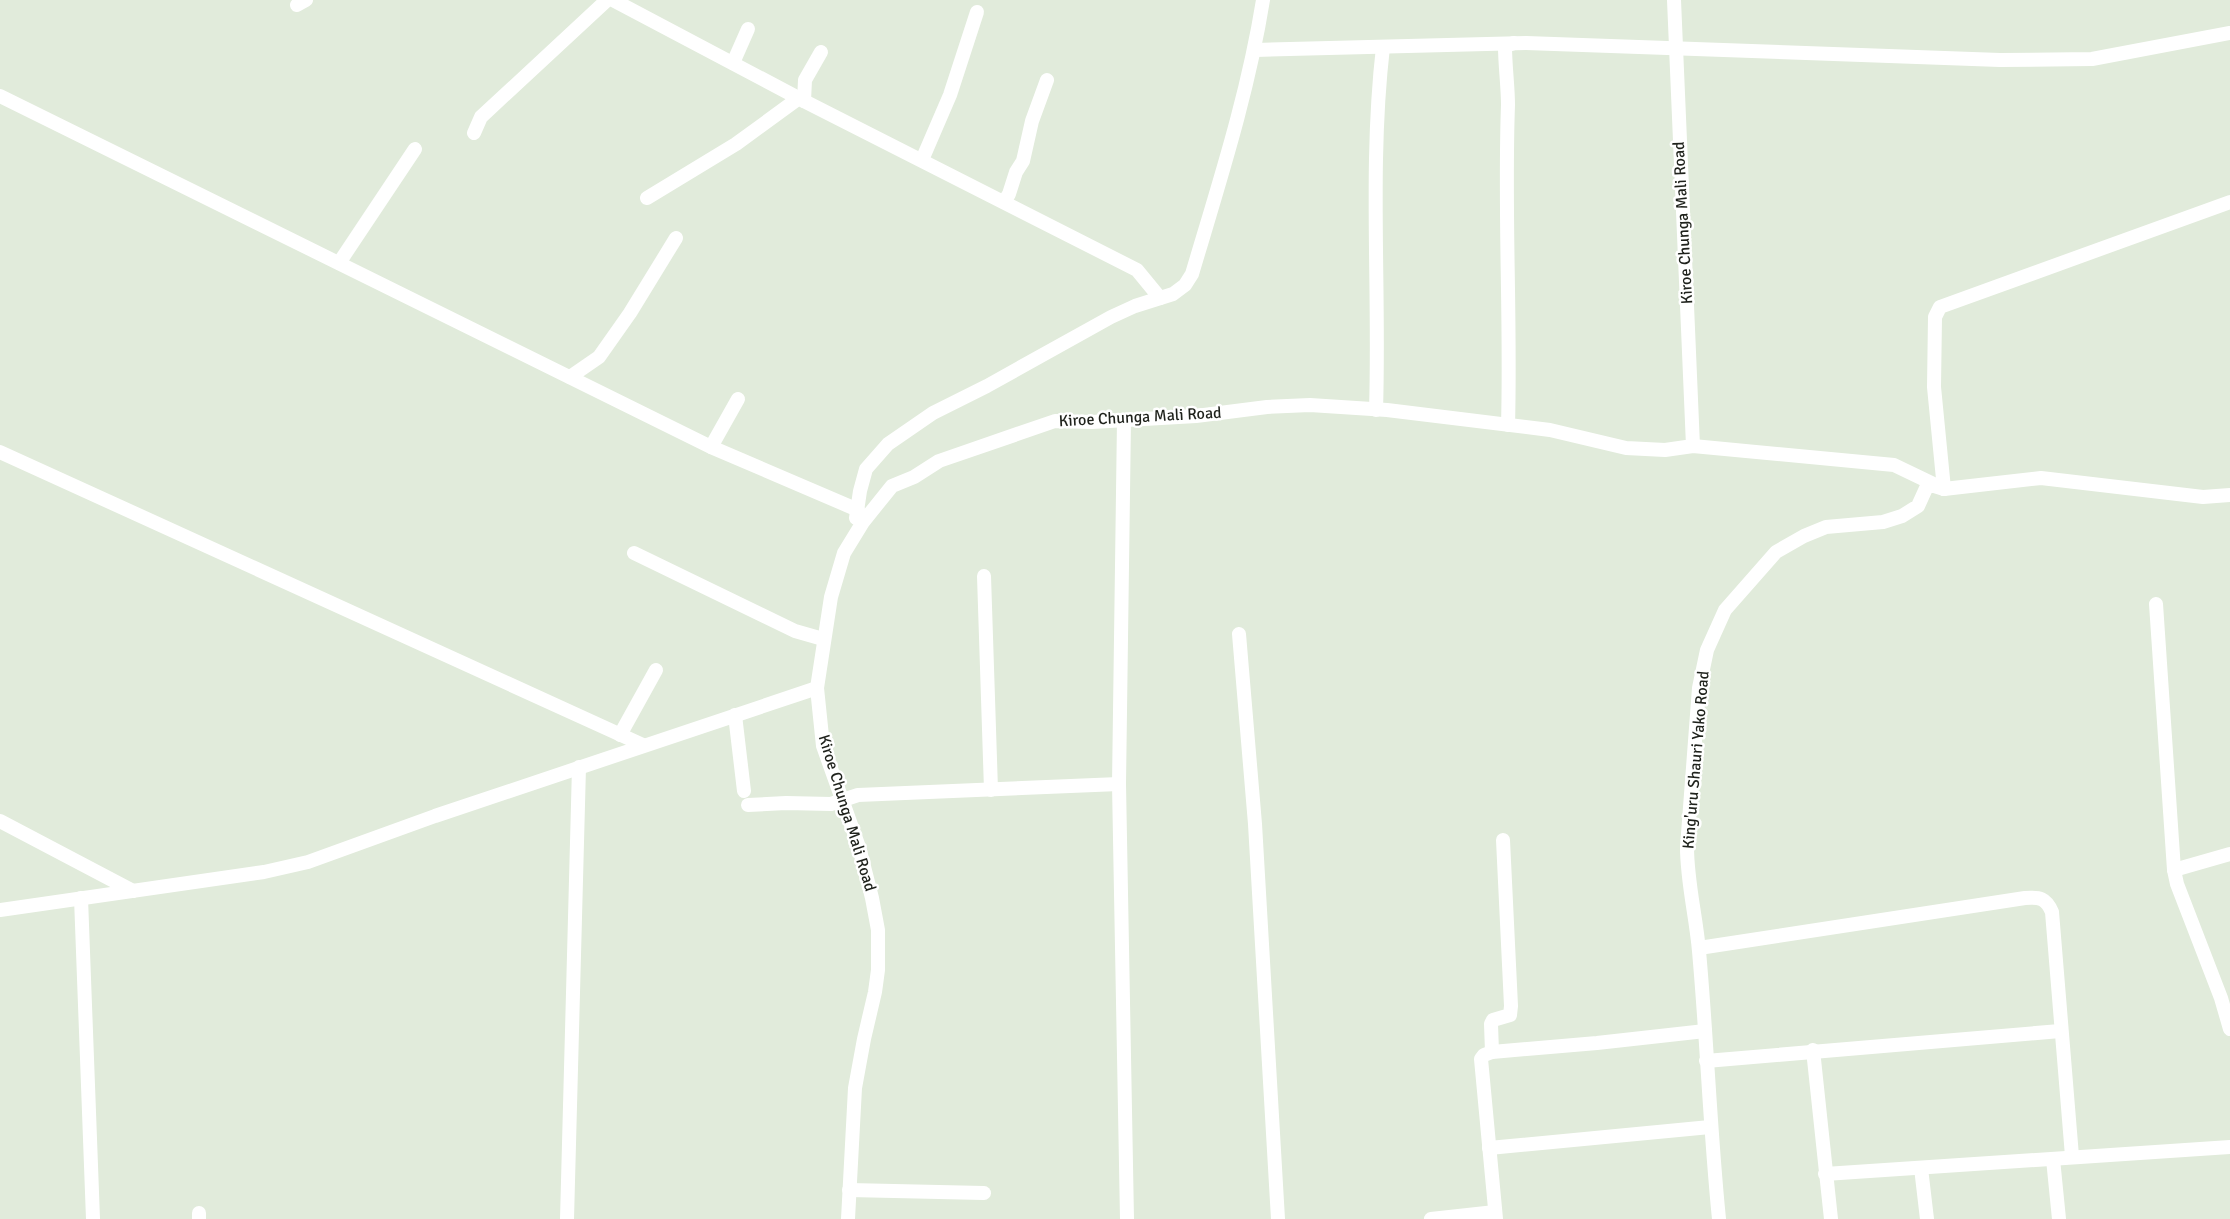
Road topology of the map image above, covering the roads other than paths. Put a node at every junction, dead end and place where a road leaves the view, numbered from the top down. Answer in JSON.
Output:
{"nodes":[{"id":1,"x":607,"y":0,"type":"edge"},
{"id":2,"x":613,"y":0,"type":"edge"},
{"id":3,"x":1263,"y":0,"type":"edge"},
{"id":4,"x":1674,"y":0,"type":"edge"},
{"id":5,"x":977,"y":12,"type":"dead end"},
{"id":6,"x":748,"y":29,"type":"dead end"},
{"id":7,"x":2230,"y":33,"type":"edge"},
{"id":8,"x":1514,"y":43,"type":"junction"},
{"id":9,"x":1383,"y":47,"type":"junction"},
{"id":10,"x":1676,"y":49,"type":"junction"},
{"id":11,"x":1255,"y":50,"type":"junction"},
{"id":12,"x":821,"y":52,"type":"dead end"},
{"id":13,"x":733,"y":63,"type":"junction"},
{"id":14,"x":1047,"y":80,"type":"dead end"},
{"id":15,"x":0,"y":96,"type":"edge"},
{"id":16,"x":802,"y":99,"type":"junction"},
{"id":17,"x":474,"y":133,"type":"dead end"},
{"id":18,"x":415,"y":148,"type":"dead end"},
{"id":19,"x":922,"y":160,"type":"junction"},
{"id":20,"x":647,"y":198,"type":"dead end"},
{"id":21,"x":1004,"y":202,"type":"junction"},
{"id":22,"x":2230,"y":202,"type":"edge"},
{"id":23,"x":676,"y":238,"type":"dead end"},
{"id":24,"x":339,"y":262,"type":"junction"},
{"id":25,"x":1160,"y":297,"type":"junction"},
{"id":26,"x":570,"y":377,"type":"junction"},
{"id":27,"x":738,"y":399,"type":"dead end"},
{"id":28,"x":1376,"y":410,"type":"junction"},
{"id":29,"x":1124,"y":420,"type":"junction"},
{"id":30,"x":1508,"y":425,"type":"junction"},
{"id":31,"x":1693,"y":446,"type":"junction"},
{"id":32,"x":711,"y":447,"type":"junction"},
{"id":33,"x":0,"y":452,"type":"edge"},
{"id":34,"x":1944,"y":489,"type":"junction"},
{"id":35,"x":2230,"y":495,"type":"edge"},
{"id":36,"x":858,"y":510,"type":"junction"},
{"id":37,"x":851,"y":542,"type":"junction"},
{"id":38,"x":634,"y":553,"type":"dead end"},
{"id":39,"x":984,"y":576,"type":"dead end"},
{"id":40,"x":2156,"y":604,"type":"dead end"},
{"id":41,"x":1239,"y":634,"type":"dead end"},
{"id":42,"x":823,"y":639,"type":"junction"},
{"id":43,"x":656,"y":670,"type":"dead end"},
{"id":44,"x":817,"y":688,"type":"junction"},
{"id":45,"x":735,"y":715,"type":"junction"},
{"id":46,"x":620,"y":735,"type":"junction"},
{"id":47,"x":643,"y":745,"type":"junction"},
{"id":48,"x":579,"y":767,"type":"junction"},
{"id":49,"x":1119,"y":784,"type":"junction"},
{"id":50,"x":991,"y":790,"type":"junction"},
{"id":51,"x":744,"y":791,"type":"dead end"},
{"id":52,"x":841,"y":800,"type":"junction"},
{"id":53,"x":748,"y":805,"type":"dead end"},
{"id":54,"x":0,"y":822,"type":"edge"},
{"id":55,"x":1503,"y":840,"type":"dead end"},
{"id":56,"x":2230,"y":855,"type":"edge"},
{"id":57,"x":2174,"y":870,"type":"junction"},
{"id":58,"x":133,"y":891,"type":"junction"},
{"id":59,"x":81,"y":898,"type":"junction"},
{"id":60,"x":0,"y":910,"type":"edge"},
{"id":61,"x":1699,"y":948,"type":"junction"},
{"id":62,"x":2228,"y":1015,"type":"edge"},
{"id":63,"x":2230,"y":1029,"type":"edge"},
{"id":64,"x":1705,"y":1030,"type":"junction"},
{"id":65,"x":2060,"y":1031,"type":"junction"},
{"id":66,"x":1813,"y":1050,"type":"junction"},
{"id":67,"x":1492,"y":1052,"type":"junction"},
{"id":68,"x":1706,"y":1060,"type":"junction"},
{"id":69,"x":1710,"y":1127,"type":"junction"},
{"id":70,"x":1489,"y":1148,"type":"junction"},
{"id":71,"x":2230,"y":1148,"type":"edge"},
{"id":72,"x":2072,"y":1156,"type":"junction"},
{"id":73,"x":2053,"y":1159,"type":"junction"},
{"id":74,"x":1921,"y":1168,"type":"junction"},
{"id":75,"x":1825,"y":1174,"type":"junction"},
{"id":76,"x":849,"y":1190,"type":"junction"},
{"id":77,"x":984,"y":1193,"type":"dead end"},
{"id":78,"x":1495,"y":1216,"type":"edge"},
{"id":79,"x":93,"y":1219,"type":"edge"},
{"id":80,"x":567,"y":1219,"type":"edge"},
{"id":81,"x":848,"y":1219,"type":"edge"},
{"id":82,"x":1127,"y":1219,"type":"edge"},
{"id":83,"x":1278,"y":1219,"type":"edge"},
{"id":84,"x":1431,"y":1219,"type":"edge"},
{"id":85,"x":1719,"y":1219,"type":"edge"},
{"id":86,"x":1831,"y":1219,"type":"edge"},
{"id":87,"x":1927,"y":1219,"type":"edge"},
{"id":88,"x":2059,"y":1219,"type":"edge"}],
"edges":[{"from":1,"to":17,"type":"street"},
{"from":2,"to":13,"type":"street"},
{"from":3,"to":11,"type":"street"},
{"from":4,"to":10,"type":"street","name":"Kiroe Chunga Mali Road"},
{"from":5,"to":19,"type":"street"},
{"from":6,"to":13,"type":"street"},
{"from":7,"to":10,"type":"street"},
{"from":8,"to":9,"type":"street"},
{"from":8,"to":10,"type":"street"},
{"from":8,"to":30,"type":"street"},
{"from":9,"to":11,"type":"street"},
{"from":9,"to":28,"type":"street"},
{"from":10,"to":31,"type":"street","name":"Kiroe Chunga Mali Road"},
{"from":11,"to":25,"type":"street"},
{"from":12,"to":16,"type":"street"},
{"from":13,"to":16,"type":"street"},
{"from":14,"to":21,"type":"street"},
{"from":15,"to":24,"type":"street"},
{"from":16,"to":19,"type":"street"},
{"from":16,"to":20,"type":"street"},
{"from":18,"to":24,"type":"street"},
{"from":19,"to":21,"type":"street"},
{"from":21,"to":25,"type":"street"},
{"from":22,"to":34,"type":"street"},
{"from":23,"to":26,"type":"street"},
{"from":24,"to":26,"type":"street"},
{"from":25,"to":36,"type":"street"},
{"from":26,"to":32,"type":"street"},
{"from":27,"to":32,"type":"street"},
{"from":28,"to":29,"type":"street","name":"Kiroe Chunga Mali Road"},
{"from":28,"to":30,"type":"street","name":"Kiroe Chunga Mali Road"},
{"from":29,"to":37,"type":"street","name":"Kiroe Chunga Mali Road"},
{"from":29,"to":49,"type":"street"},
{"from":30,"to":31,"type":"street","name":"Kiroe Chunga Mali Road"},
{"from":31,"to":34,"type":"street","name":"Kiroe Chunga Mali Road"},
{"from":32,"to":36,"type":"street"},
{"from":33,"to":46,"type":"street"},
{"from":34,"to":35,"type":"street"},
{"from":34,"to":61,"type":"street","name":"King'uru Shauri Yako Road"},
{"from":36,"to":37,"type":"street"},
{"from":37,"to":42,"type":"street","name":"Kiroe Chunga Mali Road"},
{"from":38,"to":42,"type":"street"},
{"from":39,"to":50,"type":"street"},
{"from":40,"to":57,"type":"street"},
{"from":41,"to":83,"type":"street"},
{"from":42,"to":44,"type":"street","name":"Kiroe Chunga Mali Road"},
{"from":43,"to":46,"type":"street"},
{"from":44,"to":45,"type":"street"},
{"from":44,"to":52,"type":"street","name":"Kiroe Chunga Mali Road"},
{"from":45,"to":47,"type":"street"},
{"from":45,"to":51,"type":"street"},
{"from":46,"to":47,"type":"street"},
{"from":47,"to":48,"type":"street"},
{"from":48,"to":58,"type":"street"},
{"from":48,"to":80,"type":"street"},
{"from":49,"to":50,"type":"street"},
{"from":49,"to":82,"type":"street"},
{"from":50,"to":52,"type":"street"},
{"from":52,"to":53,"type":"street"},
{"from":52,"to":76,"type":"street","name":"Kiroe Chunga Mali Road"},
{"from":54,"to":58,"type":"street"},
{"from":55,"to":67,"type":"street"},
{"from":56,"to":57,"type":"street"},
{"from":57,"to":62,"type":"street"},
{"from":58,"to":59,"type":"street"},
{"from":59,"to":60,"type":"street"},
{"from":59,"to":79,"type":"street"},
{"from":61,"to":64,"type":"street","name":"King'uru Shauri Yako Road"},
{"from":61,"to":65,"type":"street"},
{"from":62,"to":63,"type":"street"},
{"from":64,"to":67,"type":"street"},
{"from":64,"to":68,"type":"street","name":"King'uru Shauri Yako Road"},
{"from":65,"to":66,"type":"street"},
{"from":65,"to":72,"type":"street"},
{"from":66,"to":68,"type":"street"},
{"from":66,"to":75,"type":"street"},
{"from":67,"to":70,"type":"street"},
{"from":68,"to":69,"type":"street","name":"King'uru Shauri Yako Road"},
{"from":69,"to":70,"type":"street"},
{"from":69,"to":85,"type":"street","name":"King'uru Shauri Yako Road"},
{"from":70,"to":78,"type":"street"},
{"from":71,"to":72,"type":"street"},
{"from":72,"to":73,"type":"street"},
{"from":73,"to":74,"type":"street"},
{"from":73,"to":88,"type":"street"},
{"from":74,"to":75,"type":"street"},
{"from":74,"to":87,"type":"street"},
{"from":75,"to":86,"type":"street"},
{"from":76,"to":77,"type":"street"},
{"from":76,"to":81,"type":"street","name":"Kiroe Chunga Mali Road"},
{"from":78,"to":84,"type":"street"}]}
